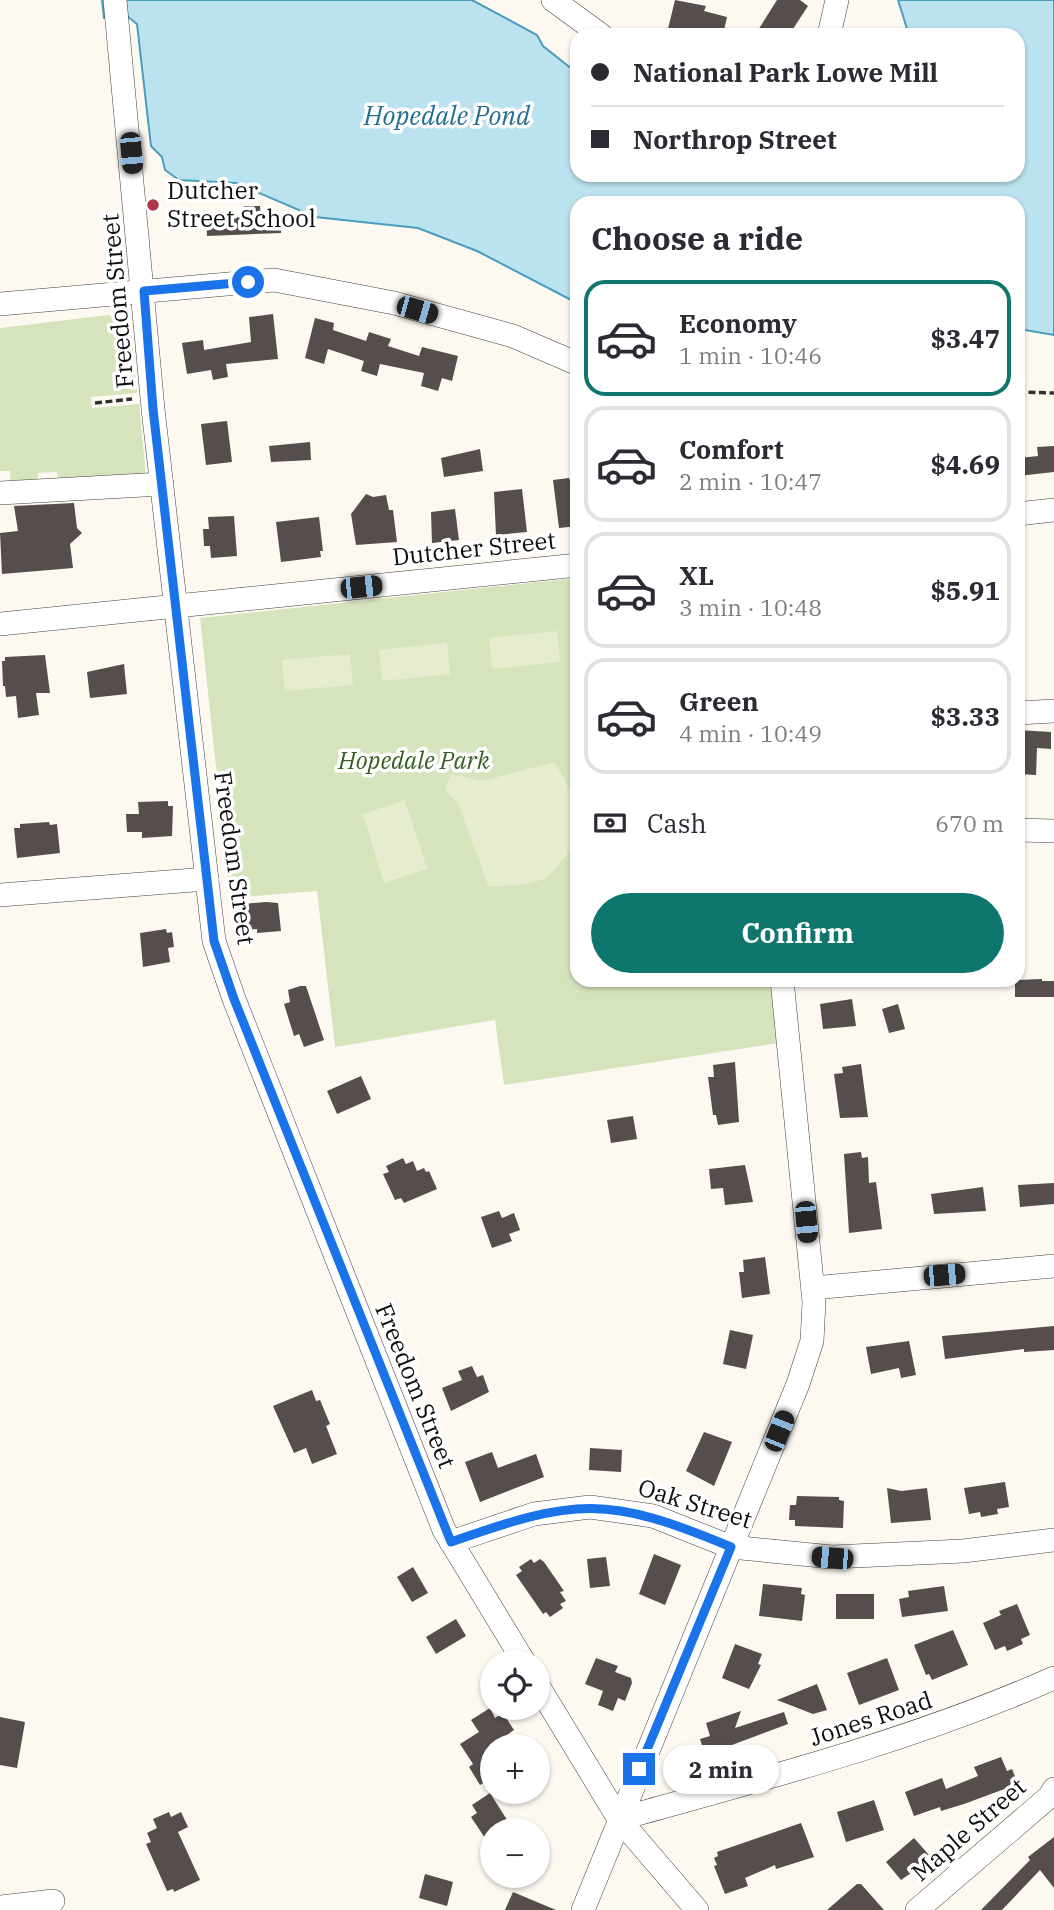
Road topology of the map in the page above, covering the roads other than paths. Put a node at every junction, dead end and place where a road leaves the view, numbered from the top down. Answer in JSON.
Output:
{"nodes":[{"id":1,"x":115,"y":0,"type":"edge"},
{"id":2,"x":553,"y":0,"type":"edge"},
{"id":3,"x":837,"y":0,"type":"edge"},
{"id":4,"x":591,"y":28,"type":"edge"},
{"id":5,"x":831,"y":28,"type":"edge"},
{"id":6,"x":144,"y":291,"type":"junction"},
{"id":7,"x":0,"y":304,"type":"edge"},
{"id":8,"x":570,"y":361,"type":"edge"},
{"id":9,"x":162,"y":484,"type":"junction"},
{"id":10,"x":0,"y":494,"type":"edge"},
{"id":11,"x":1054,"y":510,"type":"edge"},
{"id":12,"x":1025,"y":513,"type":"edge"},
{"id":13,"x":570,"y":566,"type":"edge"},
{"id":14,"x":176,"y":605,"type":"junction"},
{"id":15,"x":0,"y":624,"type":"edge"},
{"id":16,"x":1054,"y":711,"type":"edge"},
{"id":17,"x":1025,"y":713,"type":"edge"},
{"id":18,"x":1025,"y":830,"type":"edge"},
{"id":19,"x":1054,"y":831,"type":"edge"},
{"id":20,"x":207,"y":879,"type":"junction"},
{"id":21,"x":0,"y":895,"type":"edge"},
{"id":22,"x":783,"y":987,"type":"edge"},
{"id":23,"x":1054,"y":1265,"type":"edge"},
{"id":24,"x":813,"y":1288,"type":"junction"},
{"id":25,"x":1054,"y":1540,"type":"edge"},
{"id":26,"x":451,"y":1542,"type":"junction"},
{"id":27,"x":731,"y":1547,"type":"junction"},
{"id":28,"x":517,"y":1650,"type":"edge"},
{"id":29,"x":1054,"y":1678,"type":"edge"},
{"id":30,"x":550,"y":1705,"type":"edge"},
{"id":31,"x":1054,"y":1788,"type":"edge"},
{"id":32,"x":619,"y":1819,"type":"junction"},
{"id":33,"x":54,"y":1901,"type":"dead end"},
{"id":34,"x":0,"y":1907,"type":"edge"},
{"id":35,"x":583,"y":1910,"type":"edge"},
{"id":36,"x":697,"y":1910,"type":"edge"},
{"id":37,"x":917,"y":1910,"type":"edge"}],
"edges":[{"from":1,"to":6,"type":"street","name":"Freedom Street"},
{"from":2,"to":4,"type":"street"},
{"from":3,"to":5,"type":"street"},
{"from":6,"to":7,"type":"street"},
{"from":6,"to":8,"type":"street"},
{"from":6,"to":9,"type":"street","name":"Freedom Street"},
{"from":9,"to":10,"type":"street"},
{"from":9,"to":14,"type":"street","name":"Freedom Street"},
{"from":11,"to":12,"type":"street"},
{"from":13,"to":14,"type":"street","name":"Dutcher Street"},
{"from":14,"to":15,"type":"street","name":"Dutcher Street"},
{"from":14,"to":20,"type":"street","name":"Freedom Street"},
{"from":16,"to":17,"type":"street"},
{"from":18,"to":19,"type":"street"},
{"from":20,"to":21,"type":"street"},
{"from":20,"to":26,"type":"street","name":"Freedom Street"},
{"from":22,"to":24,"type":"street"},
{"from":23,"to":24,"type":"street"},
{"from":24,"to":27,"type":"street"},
{"from":25,"to":27,"type":"street","name":"Oak Street"},
{"from":26,"to":27,"type":"street","name":"Oak Street"},
{"from":26,"to":28,"type":"street","name":"Freedom Street"},
{"from":27,"to":32,"type":"street"},
{"from":29,"to":32,"type":"street","name":"Jones Road"},
{"from":30,"to":32,"type":"street"},
{"from":31,"to":37,"type":"street","name":"Maple Street"},
{"from":32,"to":35,"type":"street"},
{"from":32,"to":36,"type":"street"},
{"from":33,"to":34,"type":"street"}]}
